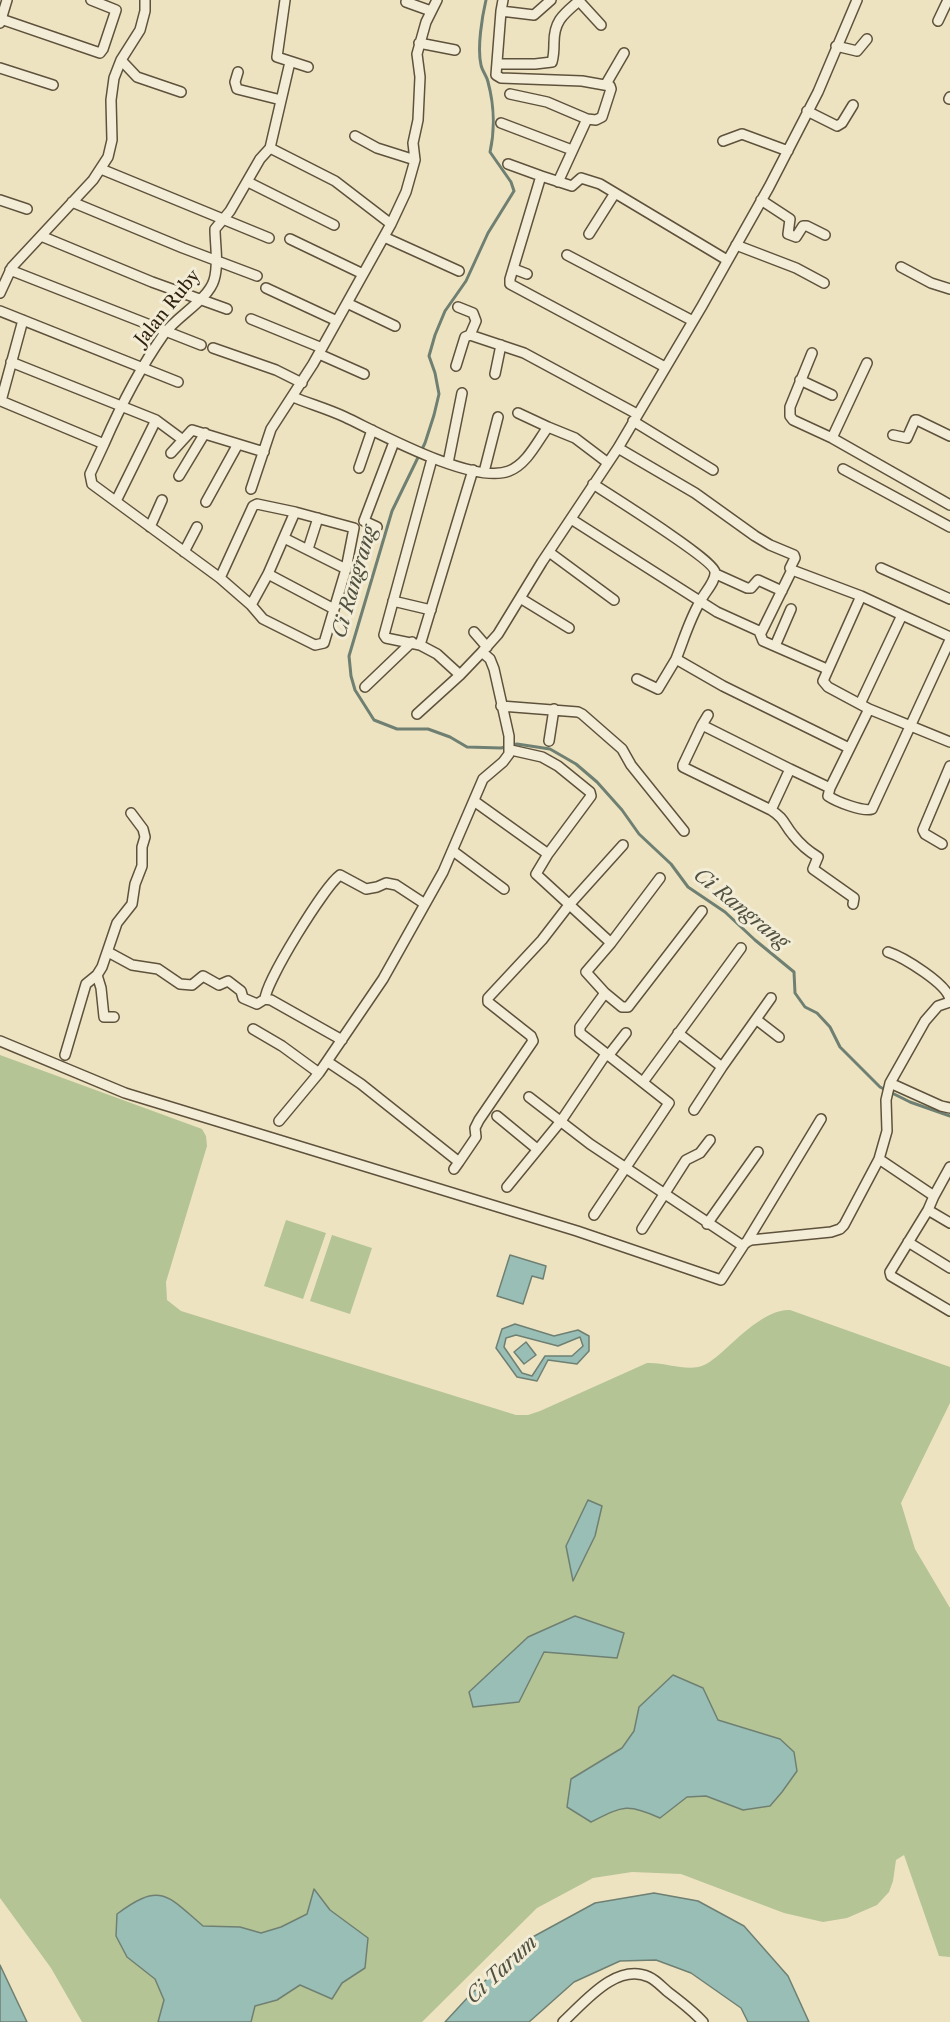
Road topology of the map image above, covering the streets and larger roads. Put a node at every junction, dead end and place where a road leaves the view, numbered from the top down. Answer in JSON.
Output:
{"nodes":[{"id":1,"x":7,"y":0,"type":"edge"},
{"id":2,"x":91,"y":0,"type":"edge"},
{"id":3,"x":145,"y":0,"type":"edge"},
{"id":4,"x":285,"y":0,"type":"edge"},
{"id":5,"x":437,"y":0,"type":"edge"},
{"id":6,"x":503,"y":0,"type":"edge"},
{"id":7,"x":551,"y":0,"type":"edge"},
{"id":8,"x":580,"y":0,"type":"edge"},
{"id":9,"x":857,"y":0,"type":"edge"},
{"id":10,"x":948,"y":0,"type":"edge"},
{"id":11,"x":406,"y":2,"type":"dead end"},
{"id":12,"x":431,"y":10,"type":"junction"},
{"id":13,"x":501,"y":11,"type":"junction"},
{"id":14,"x":1,"y":21,"type":"edge"},
{"id":15,"x":938,"y":21,"type":"dead end"},
{"id":16,"x":601,"y":25,"type":"dead end"},
{"id":17,"x":867,"y":39,"type":"dead end"},
{"id":18,"x":419,"y":43,"type":"junction"},
{"id":19,"x":836,"y":46,"type":"junction"},
{"id":20,"x":455,"y":50,"type":"dead end"},
{"id":21,"x":624,"y":53,"type":"dead end"},
{"id":22,"x":121,"y":60,"type":"junction"},
{"id":23,"x":290,"y":62,"type":"junction"},
{"id":24,"x":497,"y":64,"type":"junction"},
{"id":25,"x":308,"y":67,"type":"dead end"},
{"id":26,"x":0,"y":68,"type":"edge"},
{"id":27,"x":238,"y":72,"type":"dead end"},
{"id":28,"x":53,"y":84,"type":"dead end"},
{"id":29,"x":606,"y":84,"type":"junction"},
{"id":30,"x":181,"y":92,"type":"dead end"},
{"id":31,"x":510,"y":94,"type":"dead end"},
{"id":32,"x":281,"y":100,"type":"junction"},
{"id":33,"x":854,"y":105,"type":"dead end"},
{"id":34,"x":807,"y":111,"type":"junction"},
{"id":35,"x":587,"y":119,"type":"junction"},
{"id":36,"x":501,"y":123,"type":"dead end"},
{"id":37,"x":355,"y":136,"type":"dead end"},
{"id":38,"x":723,"y":141,"type":"dead end"},
{"id":39,"x":270,"y":148,"type":"junction"},
{"id":40,"x":572,"y":150,"type":"junction"},
{"id":41,"x":788,"y":151,"type":"junction"},
{"id":42,"x":415,"y":160,"type":"junction"},
{"id":43,"x":508,"y":164,"type":"dead end"},
{"id":44,"x":101,"y":169,"type":"junction"},
{"id":45,"x":541,"y":176,"type":"junction"},
{"id":46,"x":248,"y":182,"type":"junction"},
{"id":47,"x":558,"y":182,"type":"junction"},
{"id":48,"x":615,"y":193,"type":"junction"},
{"id":49,"x":0,"y":200,"type":"edge"},
{"id":50,"x":762,"y":200,"type":"junction"},
{"id":51,"x":72,"y":202,"type":"junction"},
{"id":52,"x":27,"y":209,"type":"dead end"},
{"id":53,"x":222,"y":220,"type":"junction"},
{"id":54,"x":391,"y":224,"type":"junction"},
{"id":55,"x":334,"y":225,"type":"dead end"},
{"id":56,"x":589,"y":234,"type":"dead end"},
{"id":57,"x":41,"y":236,"type":"junction"},
{"id":58,"x":825,"y":236,"type":"dead end"},
{"id":59,"x":384,"y":237,"type":"junction"},
{"id":60,"x":268,"y":238,"type":"dead end"},
{"id":61,"x":290,"y":239,"type":"dead end"},
{"id":62,"x":736,"y":245,"type":"junction"},
{"id":63,"x":567,"y":255,"type":"dead end"},
{"id":64,"x":727,"y":260,"type":"junction"},
{"id":65,"x":216,"y":261,"type":"junction"},
{"id":66,"x":900,"y":267,"type":"dead end"},
{"id":67,"x":514,"y":269,"type":"junction"},
{"id":68,"x":10,"y":270,"type":"junction"},
{"id":69,"x":459,"y":271,"type":"dead end"},
{"id":70,"x":363,"y":274,"type":"junction"},
{"id":71,"x":527,"y":274,"type":"dead end"},
{"id":72,"x":257,"y":276,"type":"dead end"},
{"id":73,"x":824,"y":283,"type":"dead end"},
{"id":74,"x":266,"y":288,"type":"dead end"},
{"id":75,"x":950,"y":289,"type":"edge"},
{"id":76,"x":0,"y":293,"type":"edge"},
{"id":77,"x":200,"y":299,"type":"junction"},
{"id":78,"x":347,"y":303,"type":"junction"},
{"id":79,"x":458,"y":307,"type":"dead end"},
{"id":80,"x":227,"y":309,"type":"dead end"},
{"id":81,"x":0,"y":311,"type":"edge"},
{"id":82,"x":251,"y":319,"type":"dead end"},
{"id":83,"x":23,"y":320,"type":"junction"},
{"id":84,"x":337,"y":321,"type":"junction"},
{"id":85,"x":693,"y":321,"type":"junction"},
{"id":86,"x":395,"y":326,"type":"dead end"},
{"id":87,"x":165,"y":332,"type":"junction"},
{"id":88,"x":471,"y":335,"type":"junction"},
{"id":89,"x":201,"y":345,"type":"dead end"},
{"id":90,"x":501,"y":345,"type":"junction"},
{"id":91,"x":213,"y":348,"type":"dead end"},
{"id":92,"x":321,"y":351,"type":"junction"},
{"id":93,"x":812,"y":353,"type":"dead end"},
{"id":94,"x":11,"y":362,"type":"junction"},
{"id":95,"x":867,"y":363,"type":"dead end"},
{"id":96,"x":456,"y":366,"type":"dead end"},
{"id":97,"x":665,"y":367,"type":"junction"},
{"id":98,"x":142,"y":369,"type":"junction"},
{"id":99,"x":364,"y":374,"type":"dead end"},
{"id":100,"x":495,"y":375,"type":"dead end"},
{"id":101,"x":800,"y":380,"type":"junction"},
{"id":102,"x":178,"y":382,"type":"dead end"},
{"id":103,"x":302,"y":383,"type":"junction"},
{"id":104,"x":462,"y":393,"type":"dead end"},
{"id":105,"x":832,"y":395,"type":"dead end"},
{"id":106,"x":293,"y":397,"type":"junction"},
{"id":107,"x":121,"y":405,"type":"junction"},
{"id":108,"x":518,"y":413,"type":"dead end"},
{"id":109,"x":498,"y":417,"type":"dead end"},
{"id":110,"x":635,"y":417,"type":"junction"},
{"id":111,"x":156,"y":420,"type":"junction"},
{"id":112,"x":548,"y":427,"type":"junction"},
{"id":113,"x":372,"y":430,"type":"junction"},
{"id":114,"x":205,"y":433,"type":"junction"},
{"id":115,"x":893,"y":435,"type":"dead end"},
{"id":116,"x":950,"y":436,"type":"edge"},
{"id":117,"x":179,"y":437,"type":"dead end"},
{"id":118,"x":832,"y":438,"type":"junction"},
{"id":119,"x":394,"y":442,"type":"junction"},
{"id":120,"x":104,"y":444,"type":"junction"},
{"id":121,"x":238,"y":444,"type":"junction"},
{"id":122,"x":618,"y":448,"type":"junction"},
{"id":123,"x":264,"y":452,"type":"junction"},
{"id":124,"x":171,"y":453,"type":"dead end"},
{"id":125,"x":429,"y":457,"type":"junction"},
{"id":126,"x":447,"y":463,"type":"junction"},
{"id":127,"x":608,"y":463,"type":"junction"},
{"id":128,"x":359,"y":468,"type":"dead end"},
{"id":129,"x":843,"y":469,"type":"dead end"},
{"id":130,"x":473,"y":470,"type":"junction"},
{"id":131,"x":713,"y":470,"type":"dead end"},
{"id":132,"x":487,"y":473,"type":"junction"},
{"id":133,"x":179,"y":476,"type":"dead end"},
{"id":134,"x":593,"y":484,"type":"junction"},
{"id":135,"x":251,"y":489,"type":"dead end"},
{"id":136,"x":162,"y":500,"type":"dead end"},
{"id":137,"x":116,"y":501,"type":"junction"},
{"id":138,"x":206,"y":502,"type":"dead end"},
{"id":139,"x":950,"y":505,"type":"edge"},
{"id":140,"x":295,"y":512,"type":"junction"},
{"id":141,"x":318,"y":518,"type":"junction"},
{"id":142,"x":571,"y":519,"type":"junction"},
{"id":143,"x":150,"y":527,"type":"junction"},
{"id":144,"x":196,"y":527,"type":"dead end"},
{"id":145,"x":377,"y":527,"type":"dead end"},
{"id":146,"x":950,"y":527,"type":"edge"},
{"id":147,"x":284,"y":538,"type":"junction"},
{"id":148,"x":308,"y":549,"type":"junction"},
{"id":149,"x":184,"y":552,"type":"junction"},
{"id":150,"x":549,"y":552,"type":"junction"},
{"id":151,"x":880,"y":568,"type":"dead end"},
{"id":152,"x":346,"y":569,"type":"junction"},
{"id":153,"x":792,"y":570,"type":"junction"},
{"id":154,"x":268,"y":574,"type":"junction"},
{"id":155,"x":716,"y":574,"type":"junction"},
{"id":156,"x":220,"y":578,"type":"junction"},
{"id":157,"x":782,"y":591,"type":"junction"},
{"id":158,"x":861,"y":596,"type":"junction"},
{"id":159,"x":520,"y":598,"type":"junction"},
{"id":160,"x":950,"y":599,"type":"edge"},
{"id":161,"x":614,"y":600,"type":"dead end"},
{"id":162,"x":700,"y":601,"type":"junction"},
{"id":163,"x":393,"y":602,"type":"junction"},
{"id":164,"x":251,"y":605,"type":"junction"},
{"id":165,"x":334,"y":609,"type":"junction"},
{"id":166,"x":791,"y":609,"type":"dead end"},
{"id":167,"x":431,"y":610,"type":"junction"},
{"id":168,"x":902,"y":615,"type":"junction"},
{"id":169,"x":569,"y":628,"type":"dead end"},
{"id":170,"x":474,"y":632,"type":"dead end"},
{"id":171,"x":761,"y":633,"type":"junction"},
{"id":172,"x":950,"y":639,"type":"edge"},
{"id":173,"x":416,"y":644,"type":"junction"},
{"id":174,"x":774,"y":646,"type":"junction"},
{"id":175,"x":484,"y":650,"type":"junction"},
{"id":176,"x":676,"y":659,"type":"junction"},
{"id":177,"x":827,"y":669,"type":"junction"},
{"id":178,"x":460,"y":675,"type":"junction"},
{"id":179,"x":637,"y":679,"type":"dead end"},
{"id":180,"x":365,"y":687,"type":"dead end"},
{"id":181,"x":860,"y":704,"type":"junction"},
{"id":182,"x":501,"y":706,"type":"junction"},
{"id":183,"x":869,"y":708,"type":"junction"},
{"id":184,"x":554,"y":710,"type":"junction"},
{"id":185,"x":417,"y":714,"type":"dead end"},
{"id":186,"x":708,"y":715,"type":"dead end"},
{"id":187,"x":702,"y":725,"type":"junction"},
{"id":188,"x":910,"y":725,"type":"junction"},
{"id":189,"x":549,"y":741,"type":"dead end"},
{"id":190,"x":950,"y":742,"type":"edge"},
{"id":191,"x":510,"y":744,"type":"junction"},
{"id":192,"x":849,"y":748,"type":"junction"},
{"id":193,"x":950,"y":766,"type":"edge"},
{"id":194,"x":790,"y":769,"type":"junction"},
{"id":195,"x":830,"y":788,"type":"junction"},
{"id":196,"x":474,"y":801,"type":"junction"},
{"id":197,"x":771,"y":810,"type":"junction"},
{"id":198,"x":131,"y":813,"type":"dead end"},
{"id":199,"x":684,"y":831,"type":"dead end"},
{"id":200,"x":942,"y":844,"type":"dead end"},
{"id":201,"x":623,"y":845,"type":"dead end"},
{"id":202,"x":453,"y":851,"type":"junction"},
{"id":203,"x":548,"y":854,"type":"junction"},
{"id":204,"x":660,"y":878,"type":"dead end"},
{"id":205,"x":504,"y":888,"type":"dead end"},
{"id":206,"x":425,"y":904,"type":"junction"},
{"id":207,"x":853,"y":904,"type":"dead end"},
{"id":208,"x":569,"y":905,"type":"junction"},
{"id":209,"x":702,"y":911,"type":"dead end"},
{"id":210,"x":611,"y":943,"type":"junction"},
{"id":211,"x":741,"y":948,"type":"dead end"},
{"id":212,"x":108,"y":952,"type":"junction"},
{"id":213,"x":888,"y":952,"type":"dead end"},
{"id":214,"x":97,"y":975,"type":"junction"},
{"id":215,"x":605,"y":993,"type":"junction"},
{"id":216,"x":771,"y":998,"type":"dead end"},
{"id":217,"x":265,"y":999,"type":"junction"},
{"id":218,"x":950,"y":1001,"type":"edge"},
{"id":219,"x":114,"y":1017,"type":"dead end"},
{"id":220,"x":757,"y":1020,"type":"junction"},
{"id":221,"x":253,"y":1029,"type":"dead end"},
{"id":222,"x":626,"y":1033,"type":"dead end"},
{"id":223,"x":678,"y":1033,"type":"junction"},
{"id":224,"x":779,"y":1037,"type":"dead end"},
{"id":225,"x":342,"y":1040,"type":"junction"},
{"id":226,"x":0,"y":1041,"type":"edge"},
{"id":227,"x":65,"y":1055,"type":"dead end"},
{"id":228,"x":607,"y":1055,"type":"junction"},
{"id":229,"x":328,"y":1062,"type":"junction"},
{"id":230,"x":722,"y":1066,"type":"junction"},
{"id":231,"x":320,"y":1073,"type":"junction"},
{"id":232,"x":643,"y":1082,"type":"junction"},
{"id":233,"x":889,"y":1086,"type":"junction"},
{"id":234,"x":529,"y":1097,"type":"dead end"},
{"id":235,"x":950,"y":1108,"type":"edge"},
{"id":236,"x":694,"y":1110,"type":"dead end"},
{"id":237,"x":497,"y":1116,"type":"dead end"},
{"id":238,"x":821,"y":1119,"type":"dead end"},
{"id":239,"x":279,"y":1121,"type":"dead end"},
{"id":240,"x":561,"y":1121,"type":"junction"},
{"id":241,"x":710,"y":1140,"type":"dead end"},
{"id":242,"x":537,"y":1149,"type":"junction"},
{"id":243,"x":758,"y":1152,"type":"dead end"},
{"id":244,"x":879,"y":1159,"type":"junction"},
{"id":245,"x":950,"y":1167,"type":"edge"},
{"id":246,"x":626,"y":1168,"type":"junction"},
{"id":247,"x":947,"y":1179,"type":"edge"},
{"id":248,"x":507,"y":1188,"type":"dead end"},
{"id":249,"x":664,"y":1195,"type":"junction"},
{"id":250,"x":934,"y":1196,"type":"junction"},
{"id":251,"x":928,"y":1210,"type":"junction"},
{"id":252,"x":594,"y":1215,"type":"dead end"},
{"id":253,"x":950,"y":1223,"type":"edge"},
{"id":254,"x":707,"y":1224,"type":"junction"},
{"id":255,"x":642,"y":1229,"type":"dead end"},
{"id":256,"x":908,"y":1242,"type":"junction"},
{"id":257,"x":744,"y":1245,"type":"junction"},
{"id":258,"x":950,"y":1268,"type":"edge"},
{"id":259,"x":950,"y":1311,"type":"edge"},
{"id":260,"x":563,"y":2022,"type":"edge"},
{"id":261,"x":704,"y":2022,"type":"edge"}],
"edges":[{"from":1,"to":14,"type":"street"},
{"from":2,"to":14,"type":"street"},
{"from":3,"to":22,"type":"street"},
{"from":4,"to":23,"type":"street"},
{"from":5,"to":12,"type":"street"},
{"from":6,"to":13,"type":"street"},
{"from":7,"to":13,"type":"street"},
{"from":8,"to":16,"type":"street"},
{"from":8,"to":24,"type":"street"},
{"from":9,"to":19,"type":"street"},
{"from":10,"to":15,"type":"street"},
{"from":11,"to":12,"type":"street"},
{"from":12,"to":18,"type":"street"},
{"from":13,"to":24,"type":"street"},
{"from":17,"to":19,"type":"street"},
{"from":18,"to":20,"type":"street"},
{"from":18,"to":42,"type":"street"},
{"from":19,"to":34,"type":"street"},
{"from":21,"to":29,"type":"street"},
{"from":22,"to":30,"type":"street"},
{"from":22,"to":44,"type":"street"},
{"from":23,"to":25,"type":"street"},
{"from":23,"to":32,"type":"street"},
{"from":24,"to":29,"type":"street"},
{"from":26,"to":28,"type":"street"},
{"from":27,"to":32,"type":"street"},
{"from":29,"to":35,"type":"street"},
{"from":31,"to":35,"type":"street"},
{"from":32,"to":39,"type":"street"},
{"from":33,"to":34,"type":"street"},
{"from":34,"to":41,"type":"street"},
{"from":35,"to":40,"type":"street"},
{"from":36,"to":40,"type":"street"},
{"from":37,"to":42,"type":"street"},
{"from":38,"to":41,"type":"street"},
{"from":39,"to":46,"type":"street"},
{"from":39,"to":54,"type":"street"},
{"from":40,"to":47,"type":"street"},
{"from":41,"to":50,"type":"street"},
{"from":42,"to":54,"type":"street"},
{"from":43,"to":45,"type":"street"},
{"from":44,"to":51,"type":"street"},
{"from":44,"to":53,"type":"street"},
{"from":45,"to":47,"type":"street"},
{"from":45,"to":67,"type":"street"},
{"from":46,"to":53,"type":"street"},
{"from":46,"to":55,"type":"street"},
{"from":47,"to":48,"type":"street"},
{"from":48,"to":56,"type":"street"},
{"from":48,"to":64,"type":"street"},
{"from":49,"to":52,"type":"street"},
{"from":50,"to":58,"type":"street"},
{"from":50,"to":62,"type":"street"},
{"from":51,"to":57,"type":"street"},
{"from":51,"to":65,"type":"street"},
{"from":53,"to":60,"type":"street"},
{"from":53,"to":65,"type":"street","name":"Jalan Ruby"},
{"from":54,"to":59,"type":"street"},
{"from":57,"to":68,"type":"street"},
{"from":57,"to":77,"type":"street"},
{"from":59,"to":69,"type":"street"},
{"from":59,"to":70,"type":"street"},
{"from":61,"to":70,"type":"street"},
{"from":62,"to":64,"type":"street"},
{"from":62,"to":73,"type":"street"},
{"from":63,"to":85,"type":"street"},
{"from":64,"to":85,"type":"street"},
{"from":65,"to":72,"type":"street"},
{"from":65,"to":77,"type":"street","name":"Jalan Ruby"},
{"from":66,"to":75,"type":"street"},
{"from":67,"to":71,"type":"street"},
{"from":67,"to":97,"type":"street"},
{"from":68,"to":76,"type":"street"},
{"from":68,"to":87,"type":"street"},
{"from":70,"to":78,"type":"street"},
{"from":74,"to":84,"type":"street"},
{"from":77,"to":80,"type":"street"},
{"from":77,"to":87,"type":"street","name":"Jalan Ruby"},
{"from":78,"to":84,"type":"street"},
{"from":78,"to":86,"type":"street"},
{"from":79,"to":88,"type":"street"},
{"from":81,"to":83,"type":"street"},
{"from":82,"to":92,"type":"street"},
{"from":83,"to":94,"type":"street"},
{"from":83,"to":98,"type":"street"},
{"from":84,"to":92,"type":"street"},
{"from":85,"to":97,"type":"street"},
{"from":87,"to":89,"type":"street"},
{"from":87,"to":98,"type":"street","name":"Jalan Ruby"},
{"from":88,"to":90,"type":"street"},
{"from":88,"to":96,"type":"street"},
{"from":90,"to":100,"type":"street"},
{"from":90,"to":110,"type":"street"},
{"from":91,"to":103,"type":"street"},
{"from":92,"to":99,"type":"street"},
{"from":92,"to":103,"type":"street"},
{"from":93,"to":101,"type":"street"},
{"from":94,"to":107,"type":"street"},
{"from":94,"to":120,"type":"street"},
{"from":95,"to":118,"type":"street"},
{"from":97,"to":110,"type":"street"},
{"from":98,"to":102,"type":"street"},
{"from":98,"to":107,"type":"street","name":"Jalan Ruby"},
{"from":101,"to":105,"type":"street"},
{"from":101,"to":118,"type":"street"},
{"from":103,"to":106,"type":"street"},
{"from":104,"to":126,"type":"street"},
{"from":106,"to":113,"type":"street"},
{"from":106,"to":123,"type":"street"},
{"from":107,"to":111,"type":"street"},
{"from":107,"to":120,"type":"street","name":"Jalan Ruby"},
{"from":108,"to":112,"type":"street"},
{"from":109,"to":132,"type":"street"},
{"from":110,"to":122,"type":"street"},
{"from":110,"to":131,"type":"street"},
{"from":111,"to":117,"type":"street"},
{"from":111,"to":137,"type":"street"},
{"from":112,"to":127,"type":"street"},
{"from":112,"to":132,"type":"street"},
{"from":113,"to":119,"type":"street"},
{"from":113,"to":128,"type":"street"},
{"from":114,"to":121,"type":"street"},
{"from":114,"to":124,"type":"street"},
{"from":114,"to":133,"type":"street"},
{"from":115,"to":116,"type":"street"},
{"from":118,"to":139,"type":"street"},
{"from":119,"to":125,"type":"street"},
{"from":119,"to":145,"type":"street"},
{"from":120,"to":137,"type":"street","name":"Jalan Ruby"},
{"from":121,"to":123,"type":"street"},
{"from":121,"to":138,"type":"street"},
{"from":122,"to":127,"type":"street"},
{"from":122,"to":153,"type":"street"},
{"from":123,"to":135,"type":"street"},
{"from":125,"to":126,"type":"street"},
{"from":125,"to":163,"type":"street"},
{"from":126,"to":130,"type":"street"},
{"from":127,"to":134,"type":"street"},
{"from":129,"to":146,"type":"street"},
{"from":130,"to":132,"type":"street"},
{"from":130,"to":167,"type":"street"},
{"from":134,"to":142,"type":"street"},
{"from":134,"to":155,"type":"street"},
{"from":136,"to":143,"type":"street"},
{"from":137,"to":143,"type":"street"},
{"from":140,"to":141,"type":"street"},
{"from":140,"to":147,"type":"street"},
{"from":140,"to":156,"type":"street"},
{"from":141,"to":148,"type":"street"},
{"from":141,"to":152,"type":"street"},
{"from":142,"to":150,"type":"street"},
{"from":142,"to":162,"type":"street"},
{"from":143,"to":149,"type":"street"},
{"from":144,"to":149,"type":"street"},
{"from":147,"to":148,"type":"street"},
{"from":147,"to":154,"type":"street"},
{"from":148,"to":152,"type":"street"},
{"from":149,"to":156,"type":"street"},
{"from":150,"to":159,"type":"street"},
{"from":150,"to":161,"type":"street"},
{"from":151,"to":160,"type":"street"},
{"from":152,"to":165,"type":"street"},
{"from":153,"to":157,"type":"street"},
{"from":153,"to":158,"type":"street"},
{"from":154,"to":164,"type":"street"},
{"from":154,"to":165,"type":"street"},
{"from":155,"to":157,"type":"street"},
{"from":155,"to":162,"type":"street"},
{"from":156,"to":164,"type":"street"},
{"from":157,"to":171,"type":"street"},
{"from":158,"to":168,"type":"street"},
{"from":158,"to":177,"type":"street"},
{"from":159,"to":169,"type":"street"},
{"from":159,"to":175,"type":"street"},
{"from":162,"to":171,"type":"street"},
{"from":162,"to":176,"type":"street"},
{"from":163,"to":167,"type":"street"},
{"from":163,"to":173,"type":"street"},
{"from":164,"to":165,"type":"street"},
{"from":166,"to":174,"type":"street"},
{"from":167,"to":173,"type":"street"},
{"from":168,"to":172,"type":"street"},
{"from":168,"to":181,"type":"street"},
{"from":170,"to":175,"type":"street"},
{"from":171,"to":174,"type":"street"},
{"from":172,"to":188,"type":"street"},
{"from":173,"to":178,"type":"street"},
{"from":173,"to":180,"type":"street"},
{"from":174,"to":177,"type":"street"},
{"from":175,"to":178,"type":"street"},
{"from":175,"to":182,"type":"street"},
{"from":176,"to":179,"type":"street"},
{"from":176,"to":192,"type":"street"},
{"from":177,"to":181,"type":"street"},
{"from":178,"to":185,"type":"street"},
{"from":181,"to":183,"type":"street"},
{"from":182,"to":184,"type":"street"},
{"from":182,"to":191,"type":"street"},
{"from":183,"to":188,"type":"street"},
{"from":183,"to":192,"type":"street"},
{"from":184,"to":189,"type":"street"},
{"from":184,"to":199,"type":"street"},
{"from":186,"to":187,"type":"street"},
{"from":187,"to":194,"type":"street"},
{"from":187,"to":197,"type":"street"},
{"from":188,"to":190,"type":"street"},
{"from":188,"to":195,"type":"street"},
{"from":191,"to":196,"type":"street"},
{"from":191,"to":203,"type":"street"},
{"from":192,"to":195,"type":"street"},
{"from":193,"to":200,"type":"street"},
{"from":194,"to":195,"type":"street"},
{"from":194,"to":197,"type":"street"},
{"from":196,"to":202,"type":"street"},
{"from":196,"to":203,"type":"street"},
{"from":197,"to":207,"type":"street"},
{"from":198,"to":212,"type":"street"},
{"from":201,"to":208,"type":"street"},
{"from":202,"to":205,"type":"street"},
{"from":202,"to":206,"type":"street"},
{"from":203,"to":208,"type":"street"},
{"from":204,"to":210,"type":"street"},
{"from":206,"to":217,"type":"street"},
{"from":206,"to":225,"type":"street"},
{"from":208,"to":210,"type":"street"},
{"from":208,"to":229,"type":"street"},
{"from":209,"to":215,"type":"street"},
{"from":210,"to":215,"type":"street"},
{"from":211,"to":223,"type":"street"},
{"from":212,"to":214,"type":"street"},
{"from":212,"to":217,"type":"street"},
{"from":213,"to":218,"type":"street"},
{"from":214,"to":219,"type":"street"},
{"from":214,"to":227,"type":"street"},
{"from":215,"to":228,"type":"street"},
{"from":216,"to":220,"type":"street"},
{"from":217,"to":225,"type":"street"},
{"from":218,"to":233,"type":"street"},
{"from":220,"to":224,"type":"street"},
{"from":220,"to":230,"type":"street"},
{"from":221,"to":231,"type":"street"},
{"from":222,"to":228,"type":"street"},
{"from":223,"to":230,"type":"street"},
{"from":223,"to":232,"type":"street"},
{"from":225,"to":229,"type":"street"},
{"from":226,"to":257,"type":"street"},
{"from":228,"to":232,"type":"street"},
{"from":228,"to":240,"type":"street"},
{"from":229,"to":231,"type":"street"},
{"from":230,"to":236,"type":"street"},
{"from":231,"to":239,"type":"street"},
{"from":232,"to":246,"type":"street"},
{"from":233,"to":235,"type":"street"},
{"from":233,"to":244,"type":"street"},
{"from":234,"to":240,"type":"street"},
{"from":237,"to":242,"type":"street"},
{"from":238,"to":257,"type":"street"},
{"from":240,"to":242,"type":"street"},
{"from":240,"to":246,"type":"street"},
{"from":241,"to":249,"type":"street"},
{"from":242,"to":248,"type":"street"},
{"from":243,"to":254,"type":"street"},
{"from":244,"to":250,"type":"street"},
{"from":244,"to":257,"type":"street"},
{"from":245,"to":247,"type":"street"},
{"from":246,"to":249,"type":"street"},
{"from":246,"to":252,"type":"street"},
{"from":247,"to":250,"type":"street"},
{"from":249,"to":254,"type":"street"},
{"from":249,"to":255,"type":"street"},
{"from":250,"to":251,"type":"street"},
{"from":251,"to":253,"type":"street"},
{"from":251,"to":256,"type":"street"},
{"from":254,"to":257,"type":"street"},
{"from":256,"to":258,"type":"street"},
{"from":256,"to":259,"type":"street"},
{"from":260,"to":261,"type":"street"}]}
